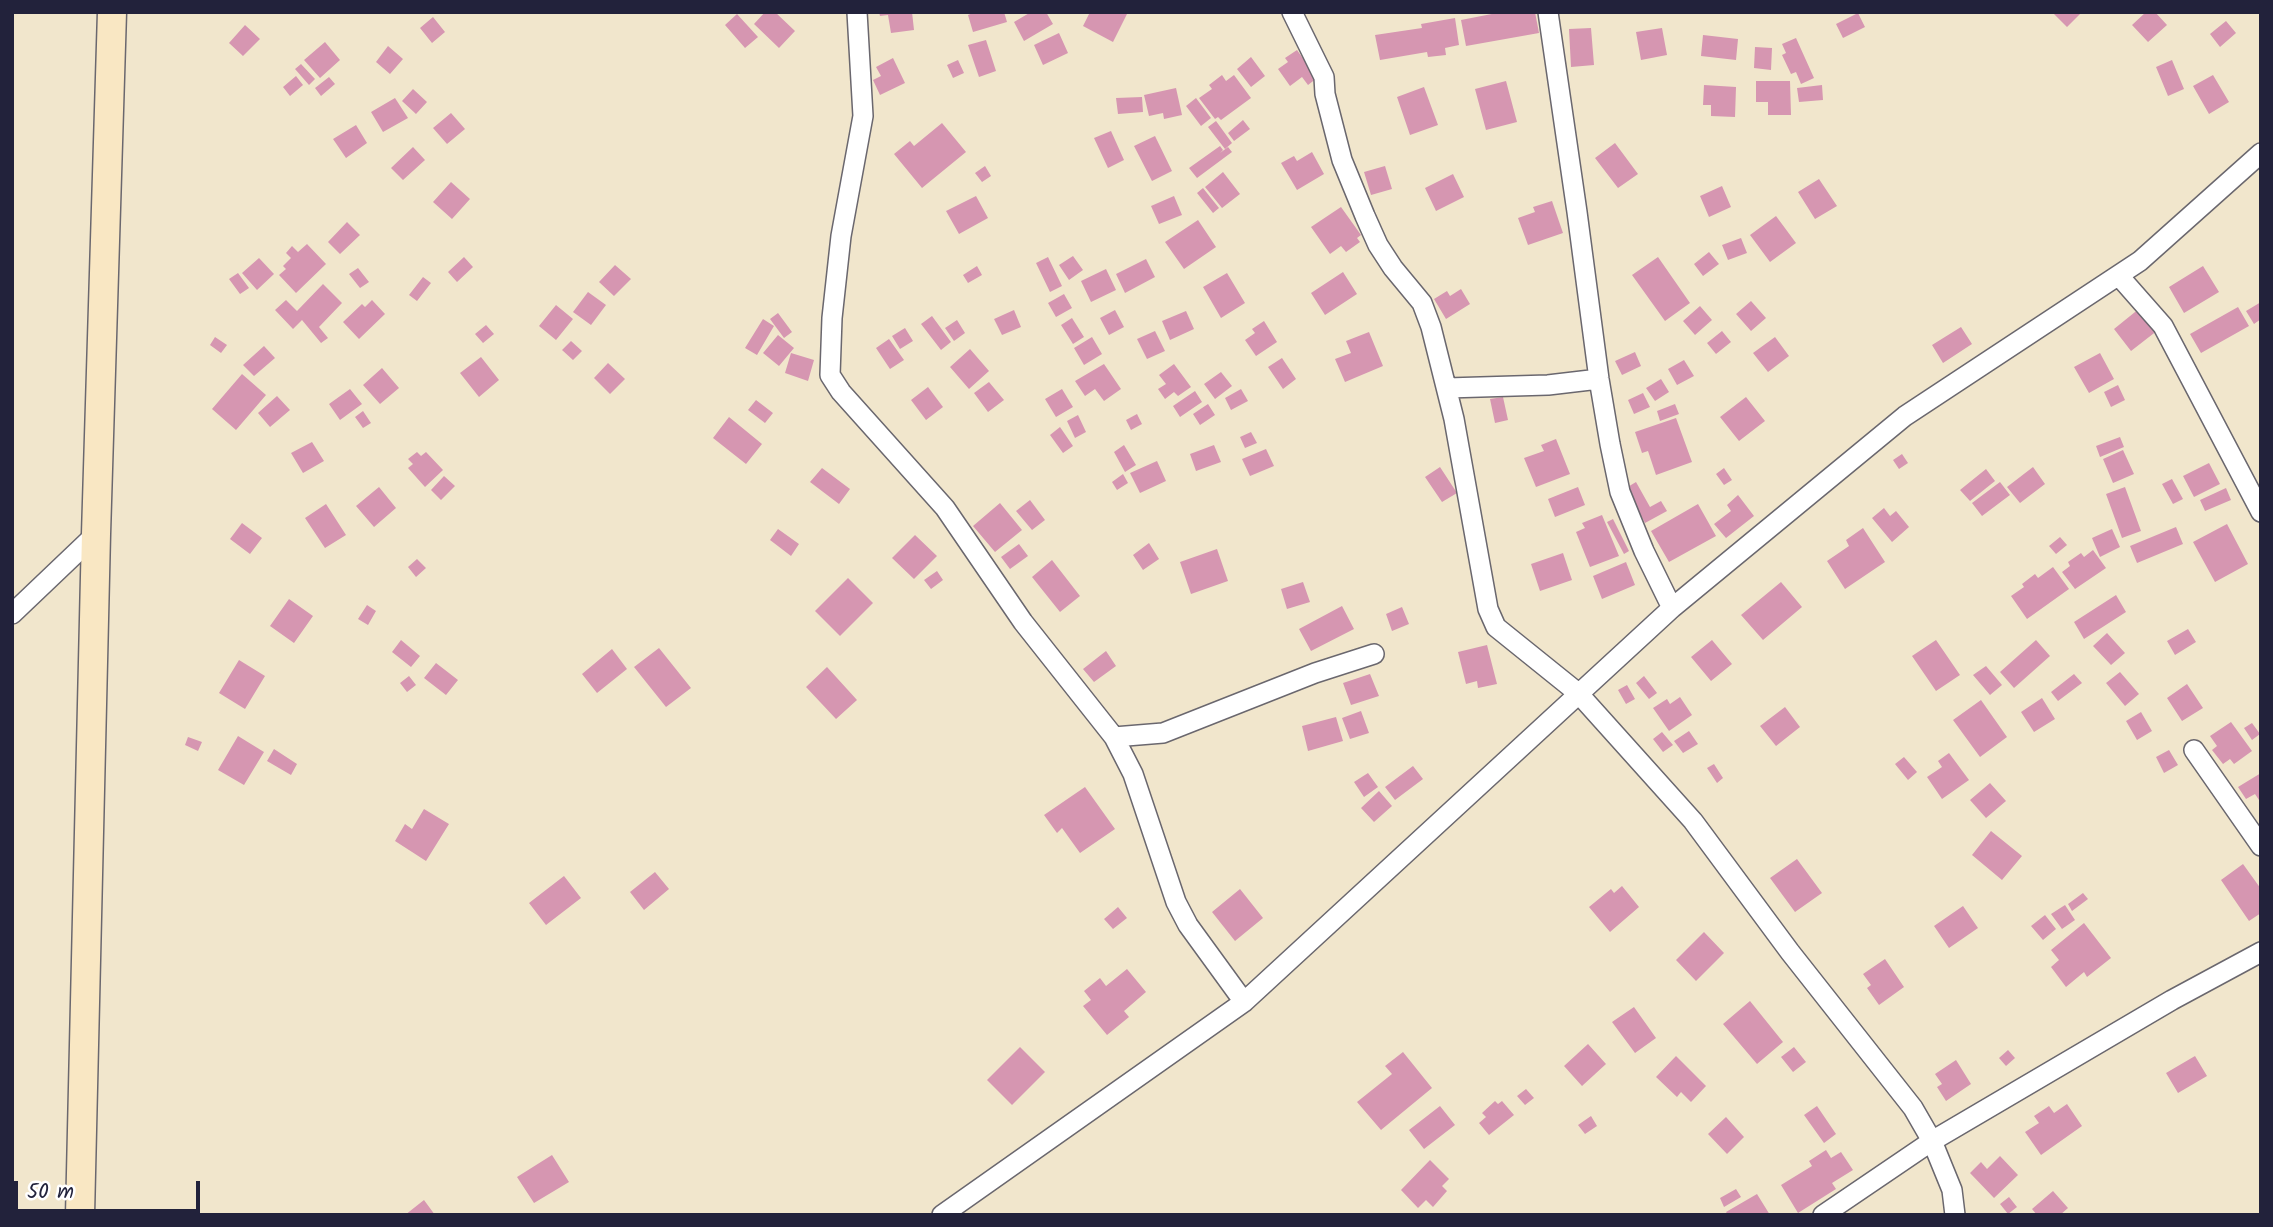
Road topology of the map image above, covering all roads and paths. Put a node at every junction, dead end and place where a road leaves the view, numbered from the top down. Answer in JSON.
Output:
{"nodes":[{"id":1,"x":112,"y":12,"type":"edge"},
{"id":2,"x":857,"y":12,"type":"edge"},
{"id":3,"x":1292,"y":12,"type":"edge"},
{"id":4,"x":1548,"y":12,"type":"edge"},
{"id":5,"x":2261,"y":153,"type":"edge"},
{"id":6,"x":2119,"y":276,"type":"junction"},
{"id":7,"x":1599,"y":379,"type":"junction"},
{"id":8,"x":1447,"y":388,"type":"junction"},
{"id":9,"x":2261,"y":512,"type":"edge"},
{"id":10,"x":96,"y":534,"type":"junction"},
{"id":11,"x":1672,"y":608,"type":"junction"},
{"id":12,"x":12,"y":614,"type":"edge"},
{"id":13,"x":1374,"y":654,"type":"dead end"},
{"id":14,"x":1578,"y":693,"type":"junction"},
{"id":15,"x":1114,"y":737,"type":"junction"},
{"id":16,"x":2194,"y":750,"type":"dead end"},
{"id":17,"x":2261,"y":846,"type":"edge"},
{"id":18,"x":2261,"y":952,"type":"edge"},
{"id":19,"x":1244,"y":1002,"type":"junction"},
{"id":20,"x":1932,"y":1141,"type":"junction"},
{"id":21,"x":80,"y":1215,"type":"edge"},
{"id":22,"x":942,"y":1215,"type":"edge"},
{"id":23,"x":1823,"y":1215,"type":"edge"},
{"id":24,"x":1955,"y":1215,"type":"edge"}],
"edges":[{"from":1,"to":10,"type":"street"},
{"from":2,"to":15,"type":"street"},
{"from":3,"to":8,"type":"street"},
{"from":4,"to":7,"type":"street"},
{"from":5,"to":6,"type":"street"},
{"from":6,"to":9,"type":"street"},
{"from":6,"to":11,"type":"street"},
{"from":7,"to":8,"type":"street"},
{"from":7,"to":11,"type":"street"},
{"from":8,"to":14,"type":"street"},
{"from":10,"to":12,"type":"street"},
{"from":10,"to":21,"type":"street"},
{"from":11,"to":14,"type":"street"},
{"from":13,"to":15,"type":"street"},
{"from":14,"to":19,"type":"street"},
{"from":14,"to":20,"type":"street"},
{"from":15,"to":19,"type":"street"},
{"from":16,"to":17,"type":"street"},
{"from":18,"to":20,"type":"street"},
{"from":19,"to":22,"type":"street"},
{"from":20,"to":23,"type":"street"},
{"from":20,"to":24,"type":"street"}]}
